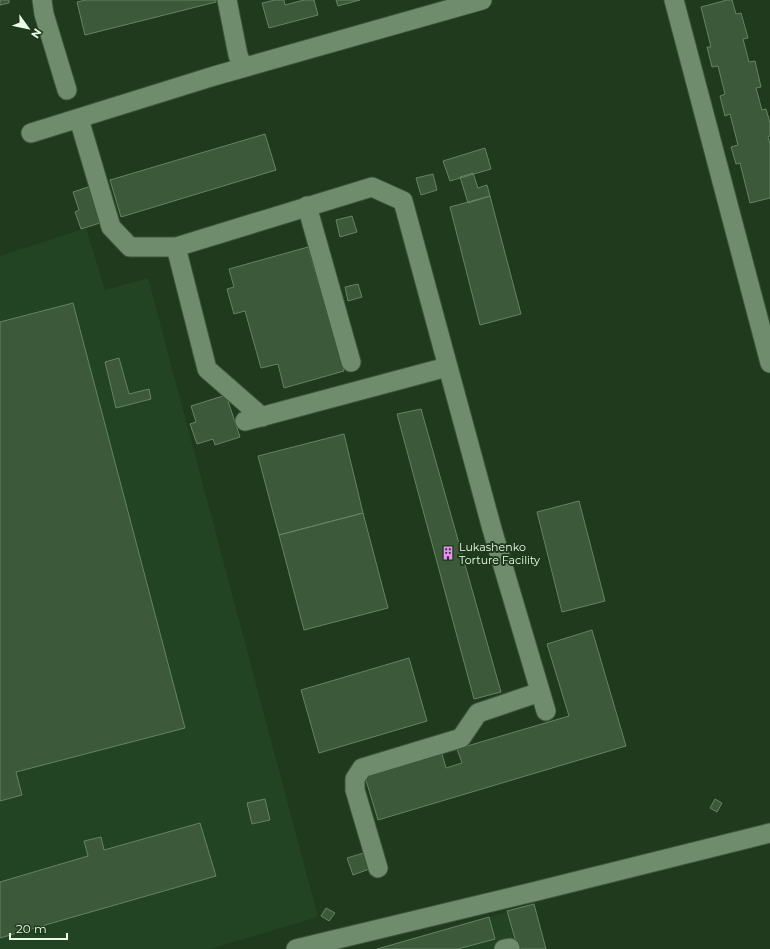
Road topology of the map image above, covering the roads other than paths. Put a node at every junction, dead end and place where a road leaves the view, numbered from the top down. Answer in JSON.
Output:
{"nodes":[{"id":1,"x":42,"y":0,"type":"edge"},
{"id":2,"x":227,"y":0,"type":"edge"},
{"id":3,"x":674,"y":0,"type":"edge"},
{"id":4,"x":472,"y":1,"type":"edge"},
{"id":5,"x":243,"y":68,"type":"junction"},
{"id":6,"x":67,"y":90,"type":"dead end"},
{"id":7,"x":79,"y":119,"type":"junction"},
{"id":8,"x":31,"y":133,"type":"dead end"},
{"id":9,"x":307,"y":206,"type":"junction"},
{"id":10,"x":176,"y":247,"type":"junction"},
{"id":11,"x":351,"y":362,"type":"dead end"},
{"id":12,"x":770,"y":363,"type":"edge"},
{"id":13,"x":447,"y":367,"type":"junction"},
{"id":14,"x":540,"y":692,"type":"junction"},
{"id":15,"x":546,"y":711,"type":"dead end"},
{"id":16,"x":770,"y":833,"type":"edge"},
{"id":17,"x":378,"y":868,"type":"dead end"},
{"id":18,"x":296,"y":949,"type":"edge"},
{"id":19,"x":504,"y":949,"type":"edge"},
{"id":20,"x":510,"y":949,"type":"edge"}],
"edges":[{"from":1,"to":6,"type":"lane"},
{"from":2,"to":5,"type":"lane"},
{"from":3,"to":12,"type":"lane"},
{"from":4,"to":5,"type":"lane"},
{"from":5,"to":7,"type":"lane"},
{"from":7,"to":8,"type":"lane"},
{"from":7,"to":10,"type":"lane"},
{"from":9,"to":10,"type":"lane"},
{"from":9,"to":11,"type":"lane"},
{"from":9,"to":13,"type":"lane"},
{"from":10,"to":13,"type":"lane"},
{"from":13,"to":14,"type":"lane"},
{"from":14,"to":15,"type":"lane"},
{"from":14,"to":17,"type":"lane"},
{"from":16,"to":18,"type":"lane"},
{"from":19,"to":20,"type":"lane"}]}
